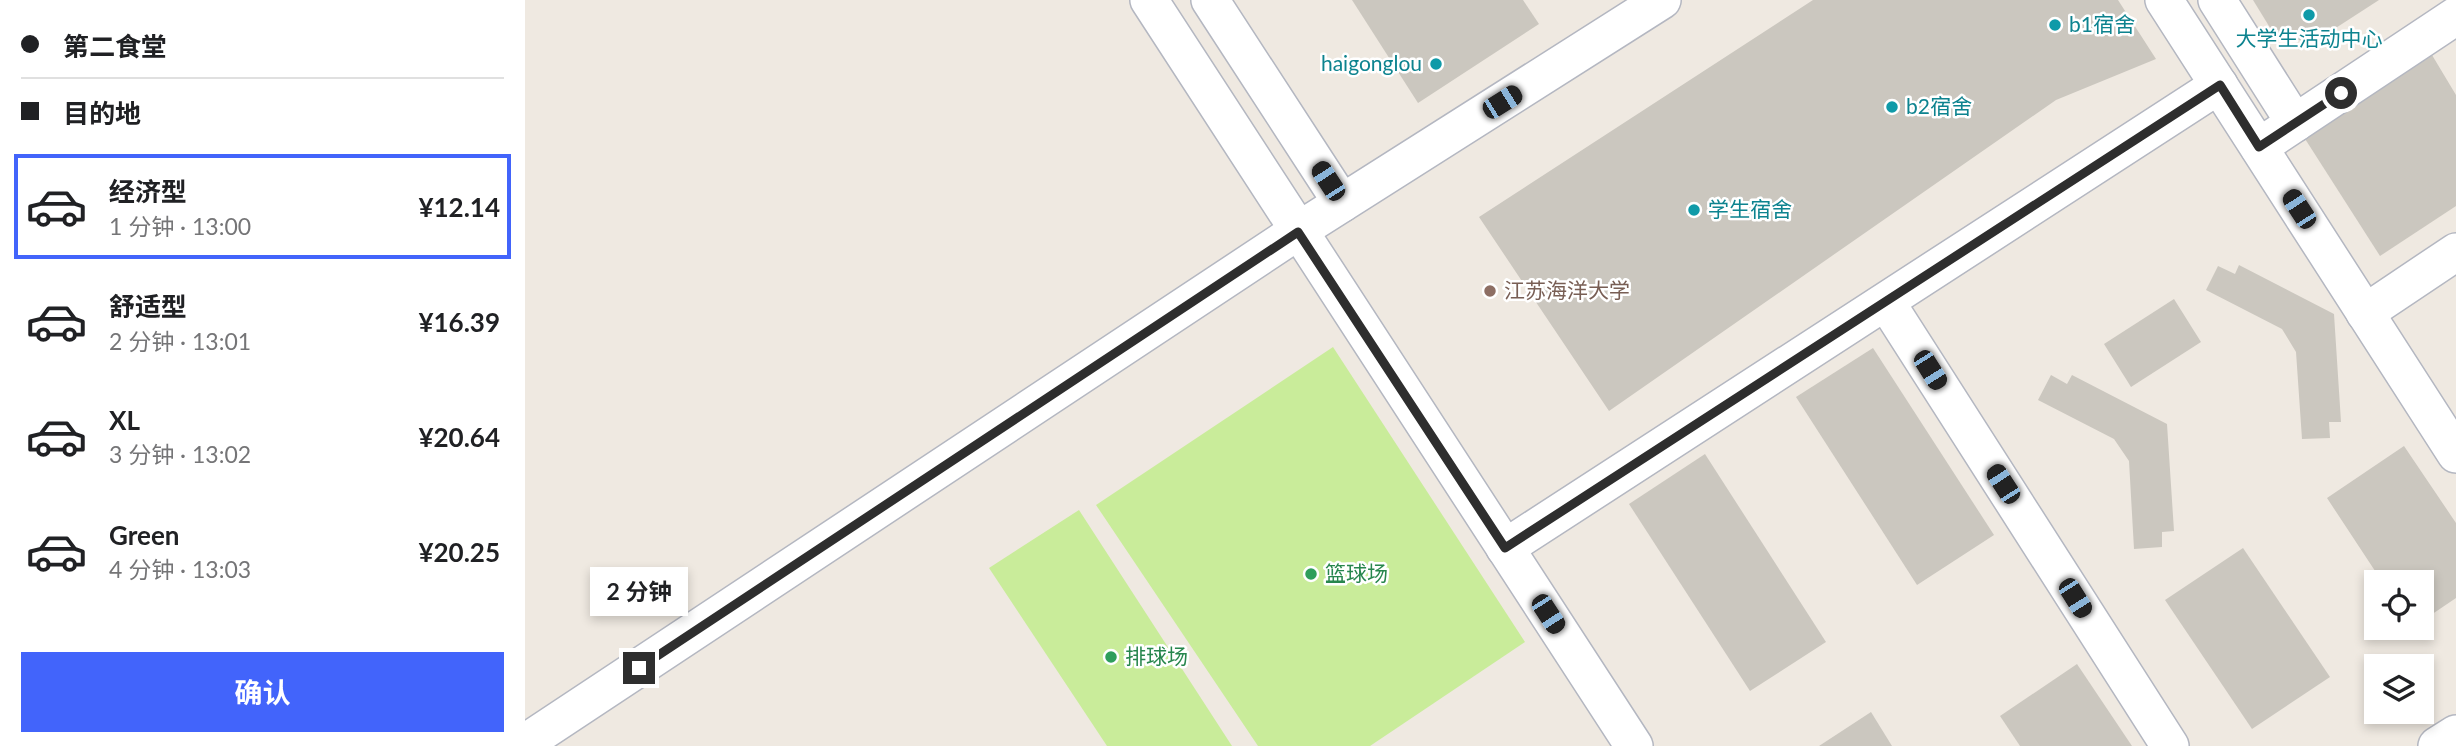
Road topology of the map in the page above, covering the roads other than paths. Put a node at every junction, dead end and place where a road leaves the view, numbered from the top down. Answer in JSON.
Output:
{"nodes":[{"id":1,"x":1149,"y":0,"type":"edge"},
{"id":2,"x":1210,"y":0,"type":"edge"},
{"id":3,"x":1662,"y":0,"type":"edge"},
{"id":4,"x":2164,"y":0,"type":"edge"},
{"id":5,"x":2217,"y":0,"type":"edge"},
{"id":6,"x":2456,"y":16,"type":"edge"},
{"id":7,"x":2220,"y":85,"type":"junction"},
{"id":8,"x":2295,"y":123,"type":"junction"},
{"id":9,"x":2259,"y":147,"type":"junction"},
{"id":10,"x":1342,"y":203,"type":"junction"},
{"id":11,"x":1298,"y":232,"type":"junction"},
{"id":12,"x":2456,"y":252,"type":"edge"},
{"id":13,"x":1886,"y":302,"type":"junction"},
{"id":14,"x":2365,"y":313,"type":"junction"},
{"id":15,"x":2456,"y":454,"type":"edge"},
{"id":16,"x":1505,"y":548,"type":"junction"},
{"id":17,"x":2456,"y":734,"type":"edge"},
{"id":18,"x":525,"y":743,"type":"edge"},
{"id":19,"x":1634,"y":746,"type":"edge"},
{"id":20,"x":2170,"y":746,"type":"edge"},
{"id":21,"x":2437,"y":746,"type":"edge"}],
"edges":[{"from":1,"to":11,"type":"lane"},
{"from":2,"to":10,"type":"lane"},
{"from":3,"to":10,"type":"lane"},
{"from":4,"to":7,"type":"lane"},
{"from":5,"to":8,"type":"lane"},
{"from":6,"to":8,"type":"lane"},
{"from":7,"to":9,"type":"lane"},
{"from":7,"to":13,"type":"lane"},
{"from":8,"to":9,"type":"lane"},
{"from":9,"to":14,"type":"lane"},
{"from":10,"to":11,"type":"lane"},
{"from":11,"to":16,"type":"lane"},
{"from":11,"to":18,"type":"lane"},
{"from":12,"to":14,"type":"lane"},
{"from":13,"to":16,"type":"lane"},
{"from":13,"to":20,"type":"lane"},
{"from":14,"to":15,"type":"lane"},
{"from":16,"to":19,"type":"lane"},
{"from":17,"to":21,"type":"lane"}]}
